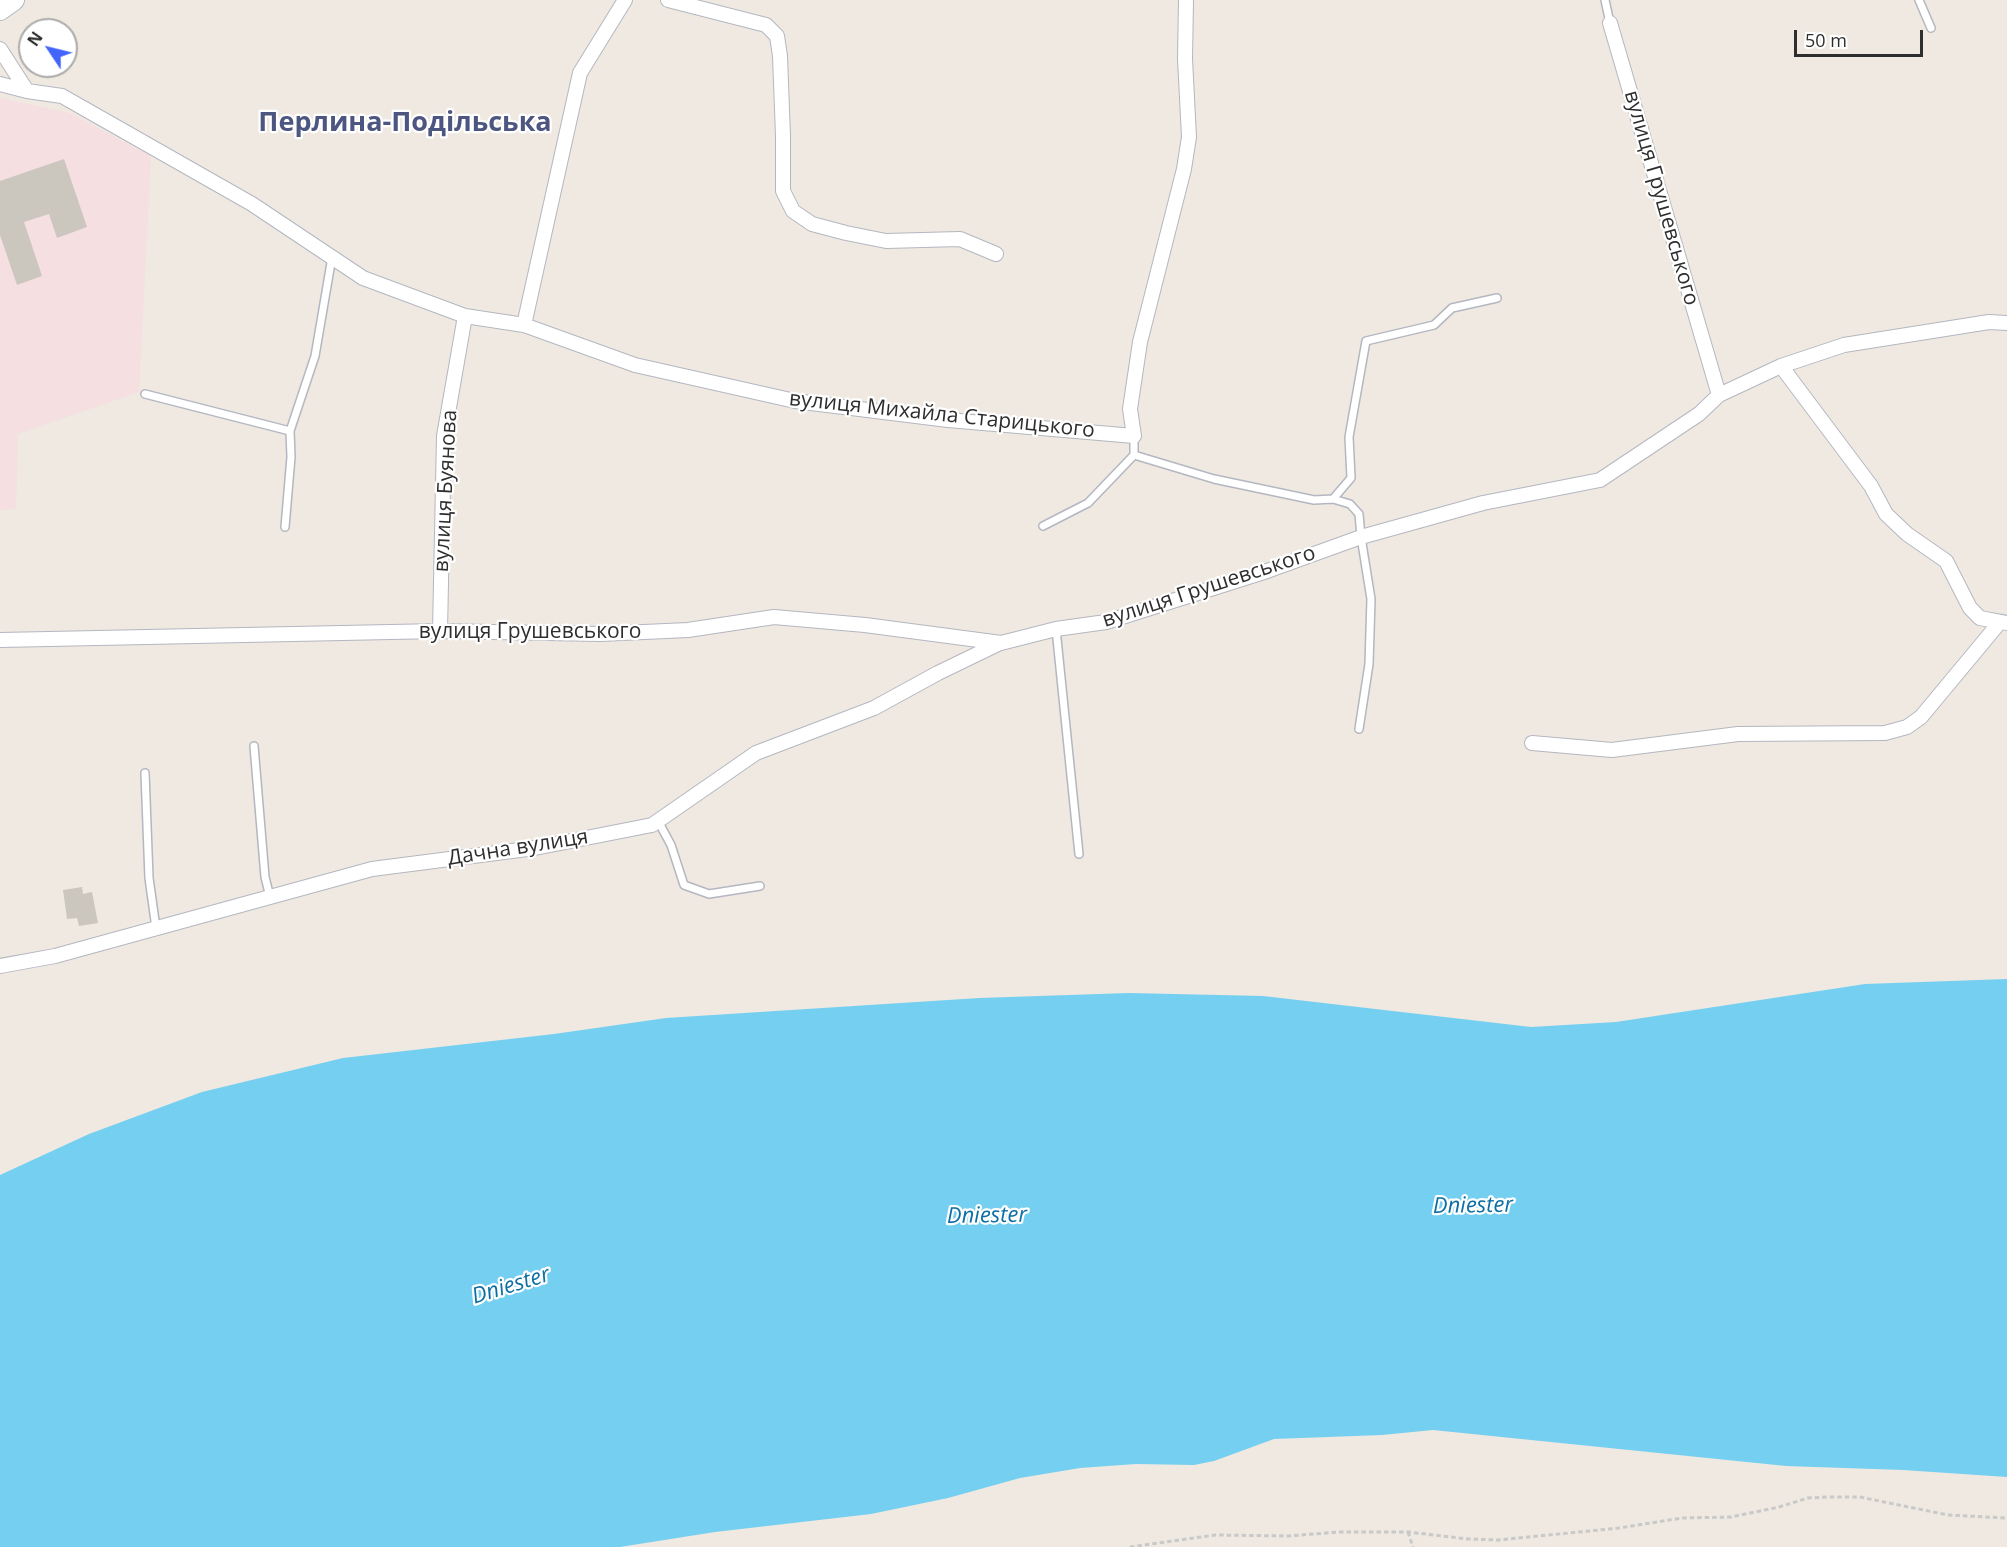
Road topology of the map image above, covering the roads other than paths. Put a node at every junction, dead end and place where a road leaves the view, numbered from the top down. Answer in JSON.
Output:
{"nodes":[{"id":1,"x":626,"y":0,"type":"edge"},
{"id":2,"x":668,"y":0,"type":"edge"},
{"id":3,"x":1186,"y":0,"type":"edge"},
{"id":4,"x":1605,"y":0,"type":"edge"},
{"id":5,"x":1919,"y":0,"type":"edge"},
{"id":6,"x":1610,"y":23,"type":"joint"},
{"id":7,"x":1930,"y":28,"type":"dead end"},
{"id":8,"x":0,"y":49,"type":"edge"},
{"id":9,"x":0,"y":84,"type":"edge"},
{"id":10,"x":27,"y":91,"type":"junction"},
{"id":11,"x":996,"y":254,"type":"dead end"},
{"id":12,"x":332,"y":257,"type":"junction"},
{"id":13,"x":1497,"y":298,"type":"dead end"},
{"id":14,"x":465,"y":316,"type":"junction"},
{"id":15,"x":2007,"y":323,"type":"edge"},
{"id":16,"x":524,"y":324,"type":"junction"},
{"id":17,"x":1781,"y":366,"type":"junction"},
{"id":18,"x":145,"y":394,"type":"dead end"},
{"id":19,"x":1719,"y":395,"type":"junction"},
{"id":20,"x":290,"y":430,"type":"junction"},
{"id":21,"x":1134,"y":436,"type":"junction"},
{"id":22,"x":1134,"y":455,"type":"junction"},
{"id":23,"x":1333,"y":499,"type":"junction"},
{"id":24,"x":1043,"y":526,"type":"dead end"},
{"id":25,"x":285,"y":527,"type":"dead end"},
{"id":26,"x":1361,"y":537,"type":"junction"},
{"id":27,"x":2004,"y":623,"type":"edge"},
{"id":28,"x":1056,"y":628,"type":"junction"},
{"id":29,"x":440,"y":631,"type":"junction"},
{"id":30,"x":0,"y":640,"type":"edge"},
{"id":31,"x":1001,"y":643,"type":"junction"},
{"id":32,"x":1359,"y":729,"type":"dead end"},
{"id":33,"x":1532,"y":743,"type":"dead end"},
{"id":34,"x":254,"y":746,"type":"dead end"},
{"id":35,"x":145,"y":774,"type":"dead end"},
{"id":36,"x":658,"y":821,"type":"junction"},
{"id":37,"x":1079,"y":854,"type":"dead end"},
{"id":38,"x":760,"y":886,"type":"dead end"},
{"id":39,"x":270,"y":897,"type":"junction"},
{"id":40,"x":156,"y":928,"type":"junction"},
{"id":41,"x":0,"y":966,"type":"edge"}],
"edges":[{"from":1,"to":16,"type":"street"},
{"from":2,"to":11,"type":"street"},
{"from":3,"to":21,"type":"street"},
{"from":4,"to":6,"type":"lane","name":"вулиця Грушевського"},
{"from":5,"to":7,"type":"lane"},
{"from":6,"to":19,"type":"street","name":"вулиця Грушевського"},
{"from":8,"to":10,"type":"street"},
{"from":9,"to":10,"type":"street","name":"вулиця Михайла Старицького"},
{"from":10,"to":12,"type":"street","name":"вулиця Михайла Старицького"},
{"from":12,"to":14,"type":"street","name":"вулиця Михайла Старицького"},
{"from":12,"to":20,"type":"lane"},
{"from":13,"to":23,"type":"lane"},
{"from":14,"to":16,"type":"street","name":"вулиця Михайла Старицького"},
{"from":14,"to":29,"type":"street","name":"вулиця Буянова"},
{"from":15,"to":17,"type":"street","name":"вулиця Грушевського"},
{"from":16,"to":21,"type":"street","name":"вулиця Михайла Старицького"},
{"from":17,"to":19,"type":"street","name":"вулиця Грушевського"},
{"from":17,"to":27,"type":"street"},
{"from":18,"to":20,"type":"lane"},
{"from":19,"to":26,"type":"street","name":"вулиця Грушевського"},
{"from":20,"to":25,"type":"lane"},
{"from":21,"to":22,"type":"lane"},
{"from":22,"to":23,"type":"lane"},
{"from":22,"to":24,"type":"lane"},
{"from":23,"to":26,"type":"lane"},
{"from":26,"to":28,"type":"street","name":"вулиця Грушевського"},
{"from":26,"to":32,"type":"lane"},
{"from":27,"to":33,"type":"street"},
{"from":28,"to":31,"type":"street","name":"вулиця Грушевського"},
{"from":28,"to":37,"type":"lane"},
{"from":29,"to":30,"type":"street","name":"вулиця Грушевського"},
{"from":29,"to":31,"type":"street","name":"вулиця Грушевського"},
{"from":31,"to":36,"type":"street","name":"Дачна вулиця"},
{"from":34,"to":39,"type":"lane"},
{"from":35,"to":40,"type":"lane"},
{"from":36,"to":38,"type":"lane"},
{"from":36,"to":39,"type":"street","name":"Дачна вулиця"},
{"from":39,"to":40,"type":"street","name":"Дачна вулиця"},
{"from":40,"to":41,"type":"street","name":"Дачна вулиця"}]}
